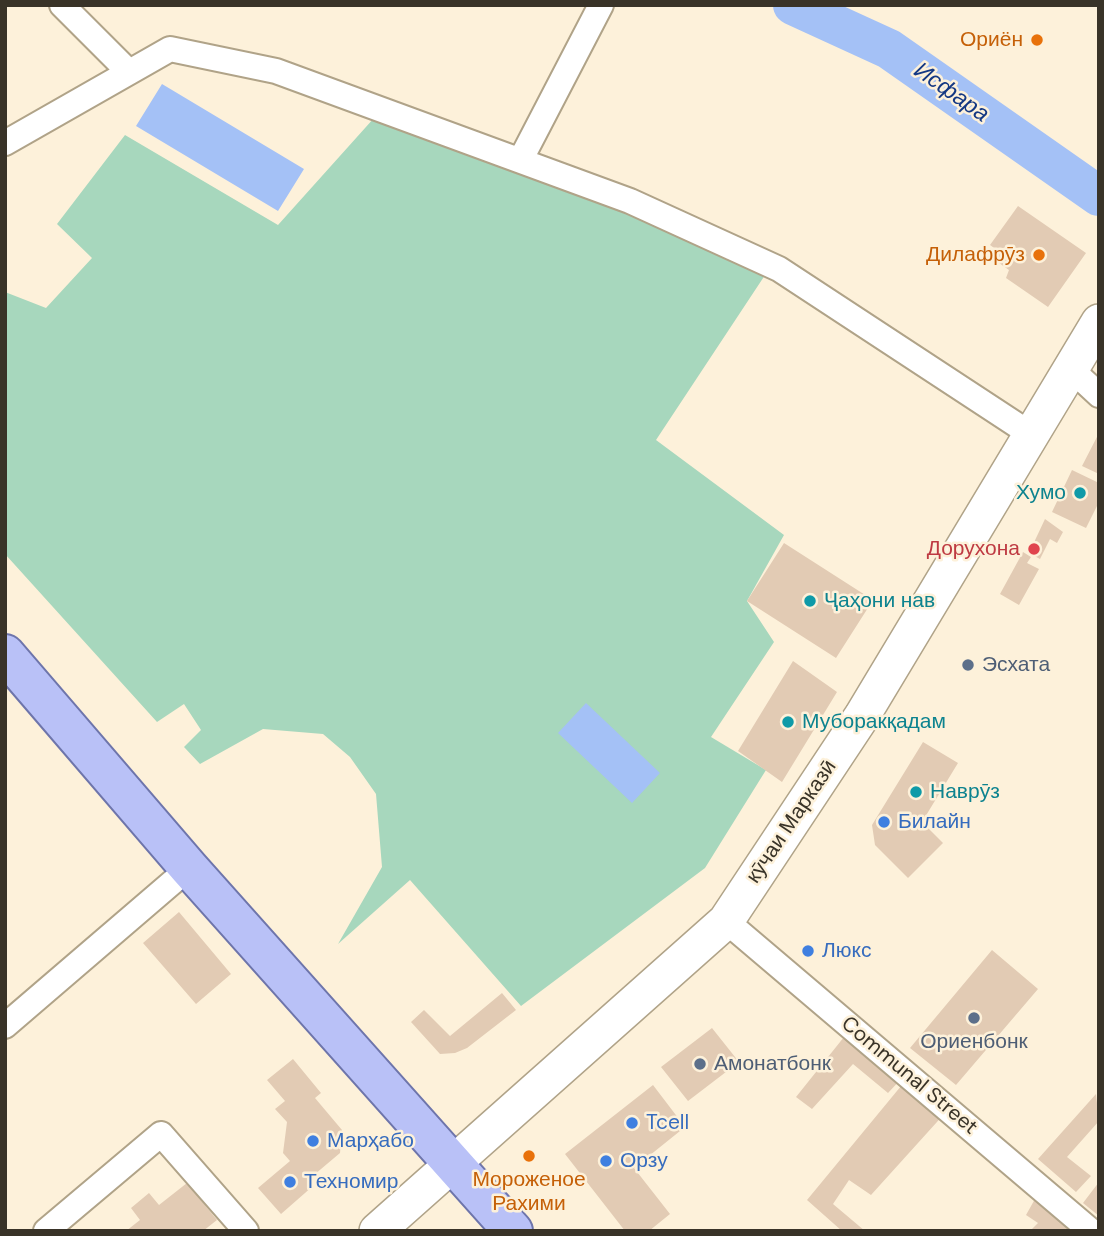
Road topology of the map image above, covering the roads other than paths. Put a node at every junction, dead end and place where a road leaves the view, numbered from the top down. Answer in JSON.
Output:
{"nodes":[{"id":1,"x":62,"y":5,"type":"edge"},
{"id":2,"x":601,"y":5,"type":"edge"},
{"id":3,"x":129,"y":72,"type":"junction"},
{"id":4,"x":5,"y":143,"type":"edge"},
{"id":5,"x":521,"y":159,"type":"junction"},
{"id":6,"x":1099,"y":322,"type":"edge"},
{"id":7,"x":1072,"y":370,"type":"junction"},
{"id":8,"x":1099,"y":395,"type":"edge"},
{"id":9,"x":1032,"y":435,"type":"junction"},
{"id":10,"x":5,"y":654,"type":"edge"},
{"id":11,"x":189,"y":867,"type":"junction"},
{"id":12,"x":726,"y":921,"type":"junction"},
{"id":13,"x":5,"y":1027,"type":"edge"},
{"id":14,"x":453,"y":1161,"type":"junction"},
{"id":15,"x":46,"y":1231,"type":"edge"},
{"id":16,"x":246,"y":1231,"type":"edge"},
{"id":17,"x":377,"y":1231,"type":"edge"},
{"id":18,"x":513,"y":1231,"type":"edge"},
{"id":19,"x":1091,"y":1231,"type":"edge"}],
"edges":[{"from":1,"to":3,"type":"street"},
{"from":2,"to":5,"type":"street"},
{"from":3,"to":4,"type":"street"},
{"from":3,"to":5,"type":"street"},
{"from":5,"to":9,"type":"street"},
{"from":6,"to":7,"type":"main road","name":"кӯчаи Марказӣ"},
{"from":7,"to":8,"type":"street"},
{"from":7,"to":9,"type":"main road","name":"кӯчаи Марказӣ"},
{"from":9,"to":12,"type":"main road","name":"кӯчаи Марказӣ"},
{"from":10,"to":11,"type":"main road"},
{"from":11,"to":13,"type":"street"},
{"from":11,"to":14,"type":"main road"},
{"from":12,"to":14,"type":"main road","name":"кӯчаи Марказӣ"},
{"from":12,"to":19,"type":"street","name":"Communal Street"},
{"from":14,"to":17,"type":"main road","name":"кӯчаи Марказӣ"},
{"from":14,"to":18,"type":"main road"},
{"from":15,"to":16,"type":"street"}]}
